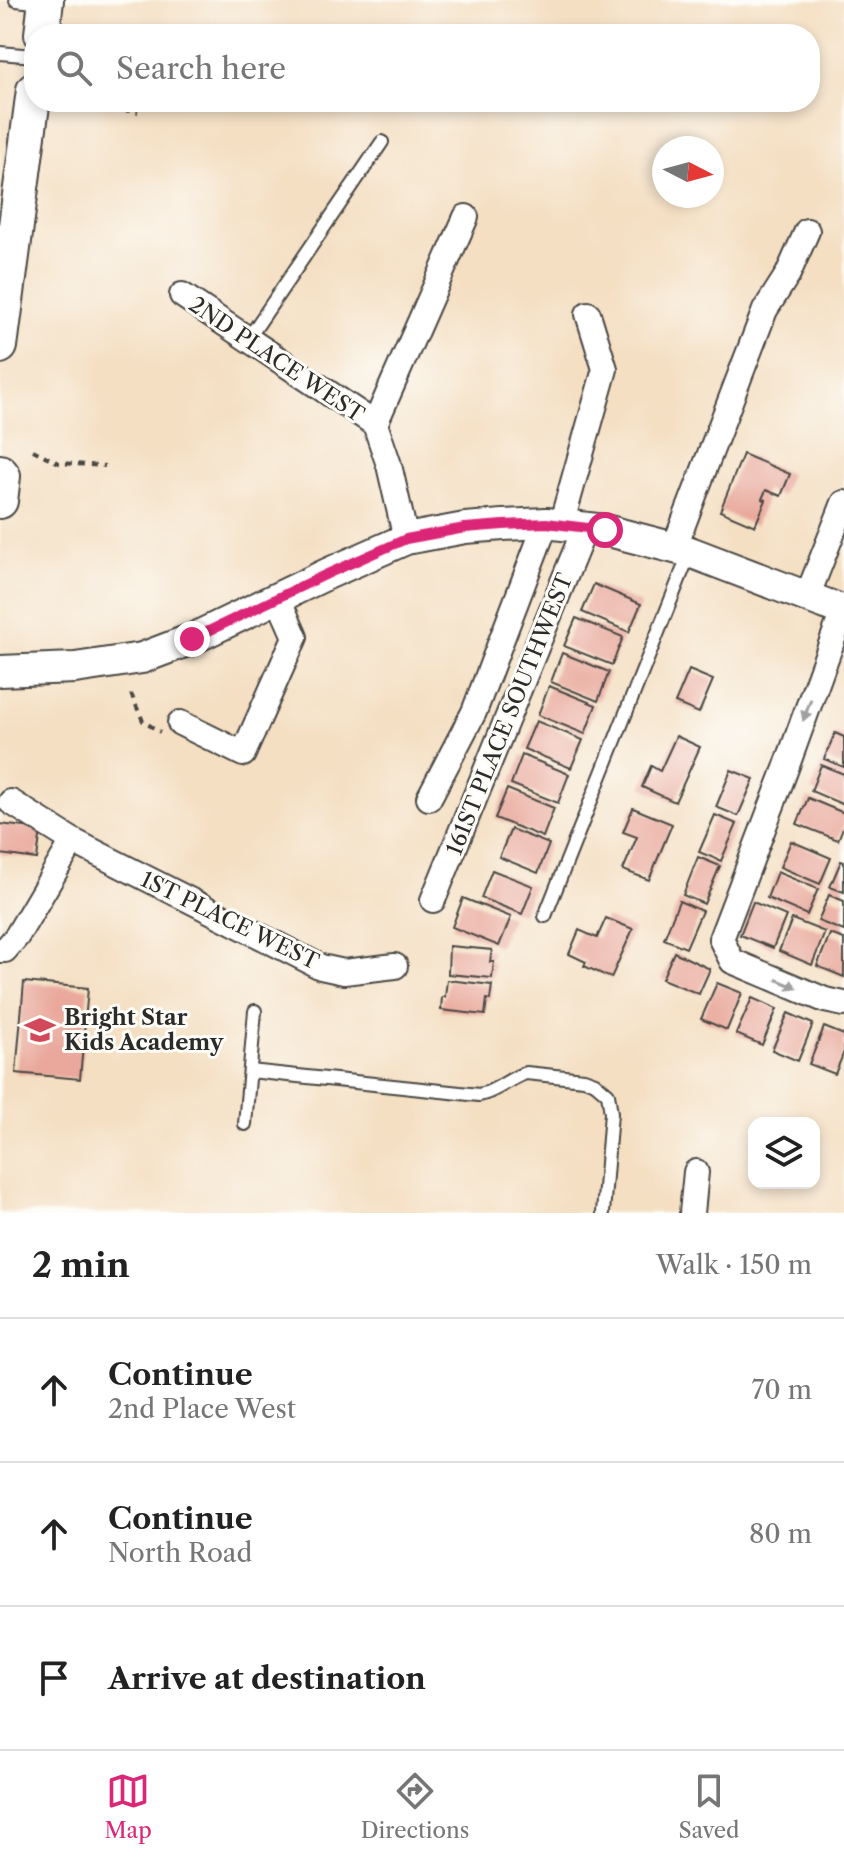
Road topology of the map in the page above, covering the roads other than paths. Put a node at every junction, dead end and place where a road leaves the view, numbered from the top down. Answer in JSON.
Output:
{"nodes":[{"id":1,"x":0,"y":53,"type":"edge"},
{"id":2,"x":24,"y":55,"type":"edge"},
{"id":3,"x":30,"y":112,"type":"edge"},
{"id":4,"x":382,"y":142,"type":"dead end"},
{"id":5,"x":466,"y":217,"type":"dead end"},
{"id":6,"x":8,"y":230,"type":"edge"},
{"id":7,"x":807,"y":231,"type":"dead end"},
{"id":8,"x":182,"y":295,"type":"dead end"},
{"id":9,"x":588,"y":314,"type":"dead end"},
{"id":10,"x":248,"y":339,"type":"junction"},
{"id":11,"x":0,"y":346,"type":"edge"},
{"id":12,"x":375,"y":424,"type":"junction"},
{"id":13,"x":0,"y":472,"type":"edge"},
{"id":14,"x":0,"y":501,"type":"edge"},
{"id":15,"x":844,"y":503,"type":"edge"},
{"id":16,"x":564,"y":525,"type":"junction"},
{"id":17,"x":406,"y":539,"type":"junction"},
{"id":18,"x":682,"y":550,"type":"junction"},
{"id":19,"x":807,"y":597,"type":"junction"},
{"id":20,"x":278,"y":598,"type":"junction"},
{"id":21,"x":844,"y":611,"type":"edge"},
{"id":22,"x":0,"y":671,"type":"edge"},
{"id":23,"x":173,"y":729,"type":"road end"},
{"id":24,"x":429,"y":798,"type":"dead end"},
{"id":25,"x":11,"y":802,"type":"dead end"},
{"id":26,"x":73,"y":841,"type":"junction"},
{"id":27,"x":433,"y":900,"type":"dead end"},
{"id":28,"x":545,"y":916,"type":"dead end"},
{"id":29,"x":0,"y":950,"type":"edge"},
{"id":30,"x":395,"y":966,"type":"dead end"},
{"id":31,"x":844,"y":1004,"type":"edge"},
{"id":32,"x":255,"y":1011,"type":"dead end"},
{"id":33,"x":250,"y":1071,"type":"junction"},
{"id":34,"x":245,"y":1124,"type":"dead end"},
{"id":35,"x":696,"y":1172,"type":"dead end"},
{"id":36,"x":603,"y":1213,"type":"edge"},
{"id":37,"x":692,"y":1213,"type":"edge"}],
"edges":[{"from":1,"to":2,"type":"lane"},
{"from":3,"to":6,"type":"main road"},
{"from":4,"to":10,"type":"lane"},
{"from":5,"to":12,"type":"street"},
{"from":6,"to":11,"type":"main road"},
{"from":7,"to":18,"type":"street"},
{"from":8,"to":10,"type":"street","name":"2ND PLACE WEST"},
{"from":9,"to":16,"type":"street"},
{"from":10,"to":12,"type":"street","name":"2ND PLACE WEST"},
{"from":12,"to":17,"type":"street","name":"2ND PLACE WEST"},
{"from":13,"to":14,"type":"main road"},
{"from":15,"to":19,"type":"street"},
{"from":16,"to":17,"type":"street"},
{"from":16,"to":18,"type":"street"},
{"from":16,"to":24,"type":"street"},
{"from":16,"to":27,"type":"street","name":"161ST PLACE SOUTHWEST"},
{"from":17,"to":20,"type":"street"},
{"from":18,"to":19,"type":"street"},
{"from":18,"to":28,"type":"lane"},
{"from":19,"to":21,"type":"street"},
{"from":20,"to":22,"type":"street"},
{"from":20,"to":23,"type":"street"},
{"from":21,"to":31,"type":"street","one_way":true},
{"from":25,"to":26,"type":"street","name":"1ST PLACE WEST"},
{"from":26,"to":29,"type":"street"},
{"from":26,"to":30,"type":"street","name":"1ST PLACE WEST"},
{"from":32,"to":33,"type":"lane"},
{"from":33,"to":34,"type":"lane"},
{"from":33,"to":36,"type":"lane"},
{"from":35,"to":37,"type":"street"}]}
